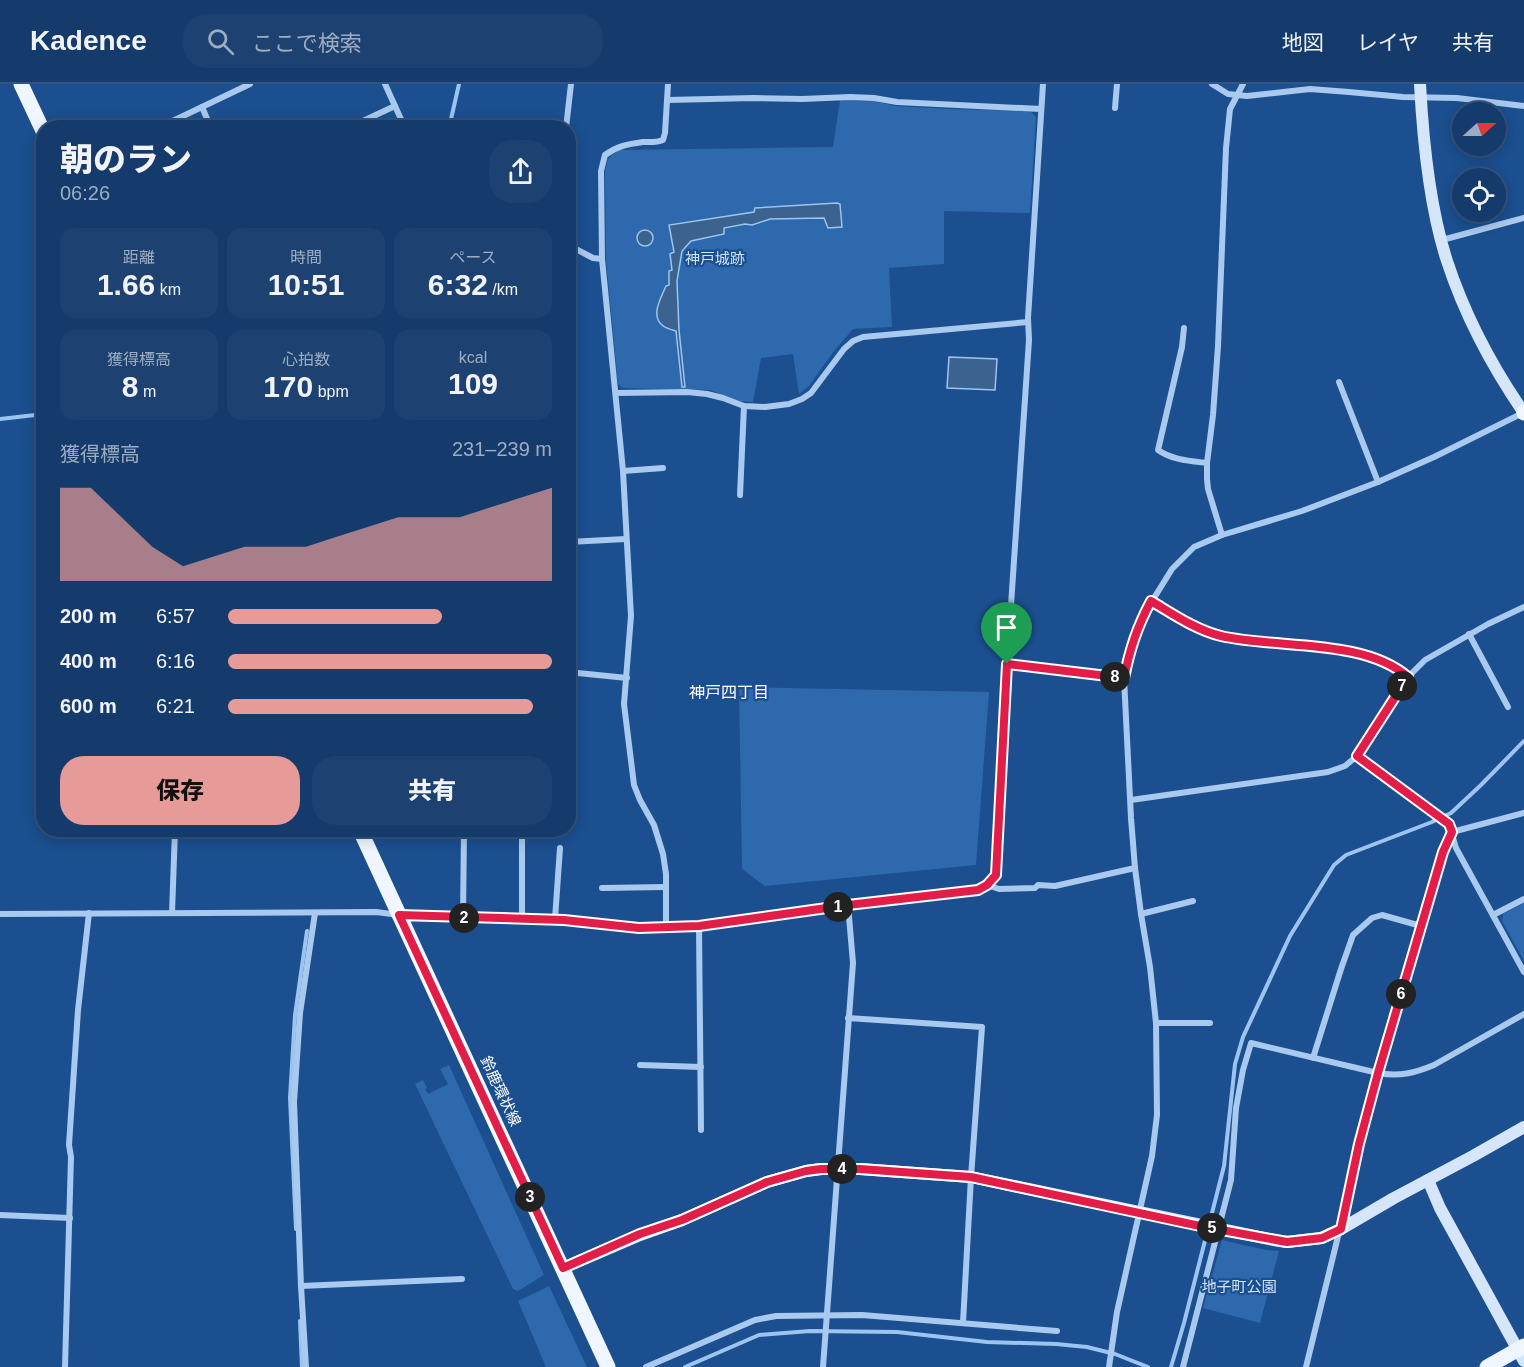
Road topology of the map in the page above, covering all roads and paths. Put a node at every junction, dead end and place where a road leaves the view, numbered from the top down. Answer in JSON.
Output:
{"nodes":[{"id":1,"x":21,"y":84,"type":"edge"},
{"id":2,"x":250,"y":84,"type":"edge"},
{"id":3,"x":385,"y":84,"type":"edge"},
{"id":4,"x":571,"y":84,"type":"edge"},
{"id":5,"x":668,"y":84,"type":"edge"},
{"id":6,"x":1043,"y":84,"type":"edge"},
{"id":7,"x":1117,"y":84,"type":"edge"},
{"id":8,"x":1212,"y":84,"type":"edge"},
{"id":9,"x":1243,"y":84,"type":"edge"},
{"id":10,"x":1420,"y":84,"type":"edge"},
{"id":11,"x":1237,"y":94,"type":"junction"},
{"id":12,"x":1421,"y":98,"type":"junction"},
{"id":13,"x":667,"y":100,"type":"junction"},
{"id":14,"x":395,"y":106,"type":"junction"},
{"id":15,"x":1524,"y":106,"type":"edge"},
{"id":16,"x":201,"y":107,"type":"junction"},
{"id":17,"x":1115,"y":108,"type":"dead end"},
{"id":18,"x":1041,"y":109,"type":"junction"},
{"id":19,"x":38,"y":120,"type":"edge"},
{"id":20,"x":174,"y":120,"type":"edge"},
{"id":21,"x":207,"y":120,"type":"edge"},
{"id":22,"x":365,"y":120,"type":"edge"},
{"id":23,"x":401,"y":120,"type":"edge"},
{"id":24,"x":567,"y":120,"type":"edge"},
{"id":25,"x":1524,"y":218,"type":"edge"},
{"id":26,"x":1442,"y":240,"type":"junction"},
{"id":27,"x":576,"y":249,"type":"edge"},
{"id":28,"x":602,"y":259,"type":"junction"},
{"id":29,"x":1028,"y":322,"type":"junction"},
{"id":30,"x":1184,"y":328,"type":"dead end"},
{"id":31,"x":1339,"y":382,"type":"dead end"},
{"id":32,"x":616,"y":393,"type":"junction"},
{"id":33,"x":744,"y":406,"type":"junction"},
{"id":34,"x":1524,"y":413,"type":"edge"},
{"id":35,"x":1207,"y":464,"type":"junction"},
{"id":36,"x":663,"y":468,"type":"dead end"},
{"id":37,"x":623,"y":471,"type":"junction"},
{"id":38,"x":1377,"y":482,"type":"junction"},
{"id":39,"x":740,"y":495,"type":"dead end"},
{"id":40,"x":1222,"y":535,"type":"junction"},
{"id":41,"x":626,"y":539,"type":"junction"},
{"id":42,"x":576,"y":542,"type":"edge"},
{"id":43,"x":1151,"y":601,"type":"junction"},
{"id":44,"x":1524,"y":608,"type":"edge"},
{"id":45,"x":1469,"y":634,"type":"junction"},
{"id":46,"x":1007,"y":664,"type":"junction"},
{"id":47,"x":576,"y":673,"type":"edge"},
{"id":48,"x":1408,"y":677,"type":"junction"},
{"id":49,"x":627,"y":678,"type":"junction"},
{"id":50,"x":1124,"y":678,"type":"junction"},
{"id":51,"x":1508,"y":707,"type":"dead end"},
{"id":52,"x":1357,"y":756,"type":"junction"},
{"id":53,"x":1131,"y":800,"type":"junction"},
{"id":54,"x":1524,"y":813,"type":"edge"},
{"id":55,"x":1452,"y":832,"type":"junction"},
{"id":56,"x":175,"y":837,"type":"edge"},
{"id":57,"x":363,"y":837,"type":"edge"},
{"id":58,"x":464,"y":837,"type":"edge"},
{"id":59,"x":522,"y":837,"type":"edge"},
{"id":60,"x":560,"y":848,"type":"dead end"},
{"id":61,"x":1135,"y":868,"type":"junction"},
{"id":62,"x":987,"y":885,"type":"junction"},
{"id":63,"x":665,"y":887,"type":"junction"},
{"id":64,"x":602,"y":888,"type":"dead end"},
{"id":65,"x":1524,"y":899,"type":"edge"},
{"id":66,"x":1193,"y":901,"type":"dead end"},
{"id":67,"x":848,"y":905,"type":"junction"},
{"id":68,"x":89,"y":913,"type":"junction"},
{"id":69,"x":172,"y":913,"type":"junction"},
{"id":70,"x":315,"y":913,"type":"junction"},
{"id":71,"x":0,"y":914,"type":"edge"},
{"id":72,"x":1141,"y":914,"type":"junction"},
{"id":73,"x":399,"y":915,"type":"junction"},
{"id":74,"x":1493,"y":915,"type":"junction"},
{"id":75,"x":463,"y":918,"type":"junction"},
{"id":76,"x":522,"y":918,"type":"junction"},
{"id":77,"x":555,"y":919,"type":"junction"},
{"id":78,"x":699,"y":926,"type":"junction"},
{"id":79,"x":1421,"y":926,"type":"junction"},
{"id":80,"x":666,"y":928,"type":"junction"},
{"id":81,"x":1524,"y":972,"type":"edge"},
{"id":82,"x":1524,"y":1014,"type":"edge"},
{"id":83,"x":848,"y":1018,"type":"junction"},
{"id":84,"x":1156,"y":1023,"type":"junction"},
{"id":85,"x":1210,"y":1023,"type":"dead end"},
{"id":86,"x":1313,"y":1058,"type":"junction"},
{"id":87,"x":640,"y":1065,"type":"dead end"},
{"id":88,"x":701,"y":1066,"type":"junction"},
{"id":89,"x":1378,"y":1073,"type":"junction"},
{"id":90,"x":1524,"y":1127,"type":"edge"},
{"id":91,"x":701,"y":1130,"type":"dead end"},
{"id":92,"x":837,"y":1168,"type":"junction"},
{"id":93,"x":971,"y":1177,"type":"junction"},
{"id":94,"x":1428,"y":1180,"type":"junction"},
{"id":95,"x":1139,"y":1212,"type":"junction"},
{"id":96,"x":0,"y":1215,"type":"edge"},
{"id":97,"x":70,"y":1218,"type":"junction"},
{"id":98,"x":1217,"y":1228,"type":"junction"},
{"id":99,"x":1341,"y":1229,"type":"junction"},
{"id":100,"x":563,"y":1268,"type":"junction"},
{"id":101,"x":462,"y":1280,"type":"dead end"},
{"id":102,"x":301,"y":1286,"type":"junction"},
{"id":103,"x":827,"y":1319,"type":"junction"},
{"id":104,"x":963,"y":1323,"type":"junction"},
{"id":105,"x":1057,"y":1331,"type":"dead end"},
{"id":106,"x":1522,"y":1352,"type":"edge"},
{"id":107,"x":1109,"y":1365,"type":"edge"},
{"id":108,"x":65,"y":1367,"type":"edge"},
{"id":109,"x":306,"y":1367,"type":"edge"},
{"id":110,"x":608,"y":1367,"type":"edge"},
{"id":111,"x":646,"y":1367,"type":"edge"},
{"id":112,"x":823,"y":1367,"type":"edge"},
{"id":113,"x":1183,"y":1367,"type":"edge"},
{"id":114,"x":1306,"y":1367,"type":"edge"},
{"id":115,"x":1487,"y":1367,"type":"edge"}],
"edges":[{"from":1,"to":19,"type":"main road"},
{"from":2,"to":16,"type":"street"},
{"from":3,"to":14,"type":"street"},
{"from":4,"to":24,"type":"street"},
{"from":5,"to":13,"type":"street"},
{"from":6,"to":18,"type":"street"},
{"from":7,"to":17,"type":"street"},
{"from":8,"to":11,"type":"street"},
{"from":9,"to":11,"type":"street"},
{"from":10,"to":12,"type":"street"},
{"from":11,"to":12,"type":"street"},
{"from":11,"to":35,"type":"street"},
{"from":12,"to":15,"type":"street"},
{"from":12,"to":26,"type":"street"},
{"from":13,"to":18,"type":"street"},
{"from":13,"to":28,"type":"street"},
{"from":14,"to":22,"type":"street"},
{"from":14,"to":23,"type":"street"},
{"from":16,"to":20,"type":"street"},
{"from":16,"to":21,"type":"street"},
{"from":18,"to":29,"type":"street"},
{"from":25,"to":26,"type":"street"},
{"from":26,"to":34,"type":"street"},
{"from":27,"to":28,"type":"street"},
{"from":28,"to":32,"type":"street"},
{"from":29,"to":33,"type":"street"},
{"from":29,"to":46,"type":"street"},
{"from":30,"to":35,"type":"street"},
{"from":31,"to":38,"type":"street"},
{"from":32,"to":33,"type":"street"},
{"from":32,"to":37,"type":"street"},
{"from":33,"to":39,"type":"street"},
{"from":34,"to":38,"type":"street"},
{"from":35,"to":40,"type":"street"},
{"from":36,"to":37,"type":"street"},
{"from":37,"to":41,"type":"street"},
{"from":38,"to":40,"type":"street"},
{"from":40,"to":43,"type":"street"},
{"from":41,"to":42,"type":"street"},
{"from":41,"to":49,"type":"street"},
{"from":43,"to":48,"type":"street"},
{"from":43,"to":50,"type":"street"},
{"from":44,"to":45,"type":"street"},
{"from":45,"to":48,"type":"street"},
{"from":45,"to":51,"type":"street"},
{"from":46,"to":50,"type":"street"},
{"from":46,"to":62,"type":"street"},
{"from":47,"to":49,"type":"street"},
{"from":48,"to":52,"type":"street"},
{"from":49,"to":63,"type":"street"},
{"from":50,"to":53,"type":"street"},
{"from":52,"to":53,"type":"street"},
{"from":52,"to":55,"type":"street"},
{"from":53,"to":61,"type":"street"},
{"from":54,"to":55,"type":"street"},
{"from":55,"to":74,"type":"street"},
{"from":55,"to":79,"type":"street"},
{"from":56,"to":69,"type":"street"},
{"from":57,"to":73,"type":"main road","name":"鈴鹿環状線"},
{"from":58,"to":75,"type":"street"},
{"from":59,"to":76,"type":"street"},
{"from":60,"to":77,"type":"street"},
{"from":61,"to":62,"type":"street"},
{"from":61,"to":72,"type":"street"},
{"from":62,"to":67,"type":"street"},
{"from":63,"to":64,"type":"street"},
{"from":63,"to":80,"type":"street"},
{"from":65,"to":74,"type":"street"},
{"from":66,"to":72,"type":"street"},
{"from":67,"to":78,"type":"street"},
{"from":67,"to":83,"type":"street"},
{"from":68,"to":69,"type":"street"},
{"from":68,"to":71,"type":"street"},
{"from":68,"to":97,"type":"street"},
{"from":69,"to":70,"type":"street"},
{"from":70,"to":73,"type":"street"},
{"from":70,"to":102,"type":"street"},
{"from":72,"to":84,"type":"street"},
{"from":73,"to":75,"type":"street"},
{"from":73,"to":100,"type":"main road","name":"鈴鹿環状線"},
{"from":74,"to":81,"type":"street"},
{"from":75,"to":76,"type":"street"},
{"from":76,"to":77,"type":"street"},
{"from":77,"to":80,"type":"street"},
{"from":78,"to":80,"type":"street"},
{"from":78,"to":88,"type":"street"},
{"from":79,"to":86,"type":"street"},
{"from":79,"to":89,"type":"street"},
{"from":82,"to":89,"type":"street"},
{"from":83,"to":92,"type":"street"},
{"from":83,"to":93,"type":"street"},
{"from":84,"to":85,"type":"street"},
{"from":84,"to":95,"type":"street"},
{"from":86,"to":89,"type":"street"},
{"from":86,"to":98,"type":"street"},
{"from":87,"to":88,"type":"street"},
{"from":88,"to":91,"type":"street"},
{"from":89,"to":99,"type":"street"},
{"from":90,"to":94,"type":"street"},
{"from":92,"to":93,"type":"street"},
{"from":92,"to":100,"type":"street"},
{"from":92,"to":103,"type":"street"},
{"from":93,"to":95,"type":"street"},
{"from":93,"to":104,"type":"street"},
{"from":94,"to":99,"type":"street"},
{"from":94,"to":106,"type":"street"},
{"from":95,"to":98,"type":"street"},
{"from":95,"to":107,"type":"street"},
{"from":96,"to":97,"type":"street"},
{"from":97,"to":108,"type":"street"},
{"from":98,"to":99,"type":"street"},
{"from":98,"to":113,"type":"street"},
{"from":99,"to":114,"type":"street"},
{"from":100,"to":110,"type":"main road","name":"鈴鹿環状線"},
{"from":101,"to":102,"type":"street"},
{"from":102,"to":109,"type":"street"},
{"from":103,"to":104,"type":"street"},
{"from":103,"to":111,"type":"street"},
{"from":103,"to":112,"type":"street"},
{"from":104,"to":105,"type":"street"},
{"from":106,"to":115,"type":"main road"}]}
